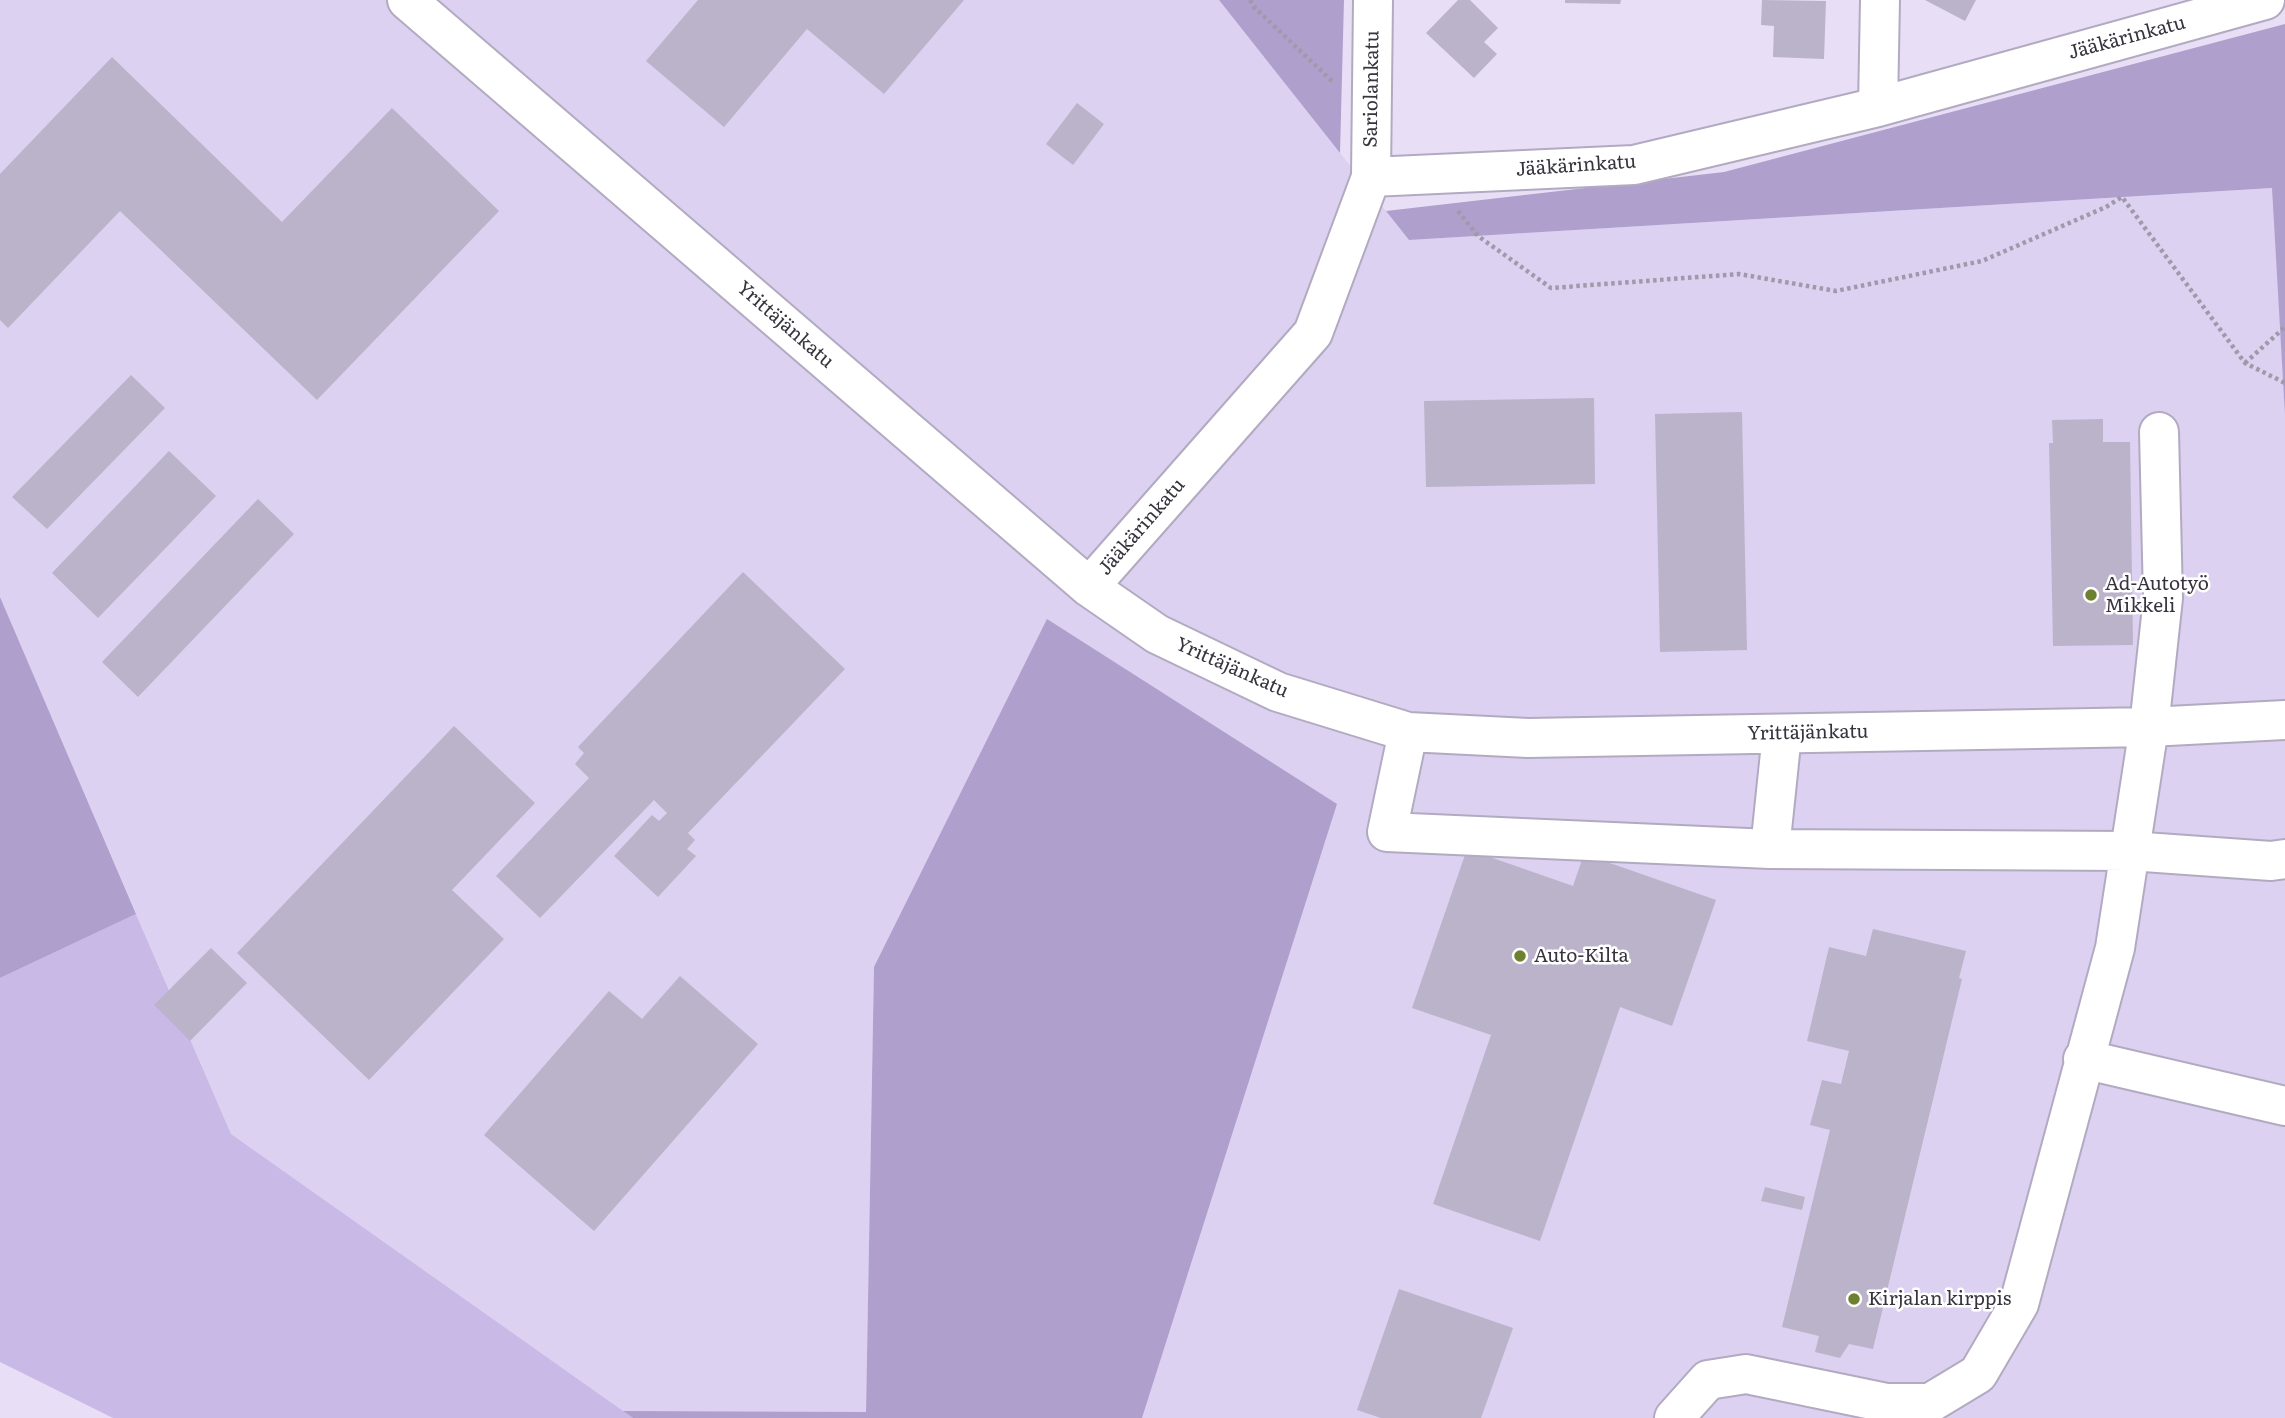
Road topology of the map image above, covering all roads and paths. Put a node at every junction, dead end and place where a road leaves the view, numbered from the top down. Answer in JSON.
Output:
{"nodes":[{"id":1,"x":407,"y":0,"type":"edge"},
{"id":2,"x":1251,"y":0,"type":"edge"},
{"id":3,"x":1373,"y":0,"type":"edge"},
{"id":4,"x":1880,"y":0,"type":"edge"},
{"id":5,"x":2265,"y":0,"type":"edge"},
{"id":6,"x":1878,"y":107,"type":"junction"},
{"id":7,"x":1371,"y":125,"type":"junction"},
{"id":8,"x":1428,"y":175,"type":"junction"},
{"id":9,"x":1371,"y":177,"type":"junction"},
{"id":10,"x":2285,"y":327,"type":"edge"},
{"id":11,"x":2245,"y":363,"type":"junction"},
{"id":12,"x":2285,"y":383,"type":"edge"},
{"id":13,"x":2160,"y":432,"type":"dead end"},
{"id":14,"x":1089,"y":587,"type":"junction"},
{"id":15,"x":2285,"y":720,"type":"edge"},
{"id":16,"x":2149,"y":727,"type":"junction"},
{"id":17,"x":1408,"y":732,"type":"junction"},
{"id":18,"x":1782,"y":734,"type":"junction"},
{"id":19,"x":1770,"y":849,"type":"junction"},
{"id":20,"x":2130,"y":851,"type":"junction"},
{"id":21,"x":2285,"y":859,"type":"edge"},
{"id":22,"x":2083,"y":1059,"type":"junction"},
{"id":23,"x":2285,"y":1106,"type":"edge"},
{"id":24,"x":1674,"y":1418,"type":"edge"}],
"edges":[{"from":1,"to":14,"type":"street","name":"Yrittäjänkatu"},
{"from":2,"to":7,"type":"path"},
{"from":3,"to":7,"type":"street","name":"Sariolankatu"},
{"from":4,"to":6,"type":"street"},
{"from":5,"to":6,"type":"street","name":"Jääkärinkatu"},
{"from":6,"to":8,"type":"street","name":"Jääkärinkatu"},
{"from":7,"to":9,"type":"street","name":"Sariolankatu"},
{"from":8,"to":9,"type":"street","name":"Jääkärinkatu"},
{"from":8,"to":11,"type":"path"},
{"from":9,"to":14,"type":"street","name":"Jääkärinkatu"},
{"from":10,"to":11,"type":"path"},
{"from":11,"to":12,"type":"path"},
{"from":13,"to":16,"type":"street"},
{"from":14,"to":17,"type":"street","name":"Yrittäjänkatu"},
{"from":15,"to":16,"type":"street","name":"Yrittäjänkatu"},
{"from":16,"to":18,"type":"street","name":"Yrittäjänkatu"},
{"from":16,"to":20,"type":"street"},
{"from":17,"to":18,"type":"street","name":"Yrittäjänkatu"},
{"from":17,"to":19,"type":"street"},
{"from":18,"to":19,"type":"street"},
{"from":19,"to":20,"type":"street"},
{"from":20,"to":21,"type":"street"},
{"from":20,"to":22,"type":"street"},
{"from":22,"to":23,"type":"street"},
{"from":22,"to":24,"type":"street"}]}
